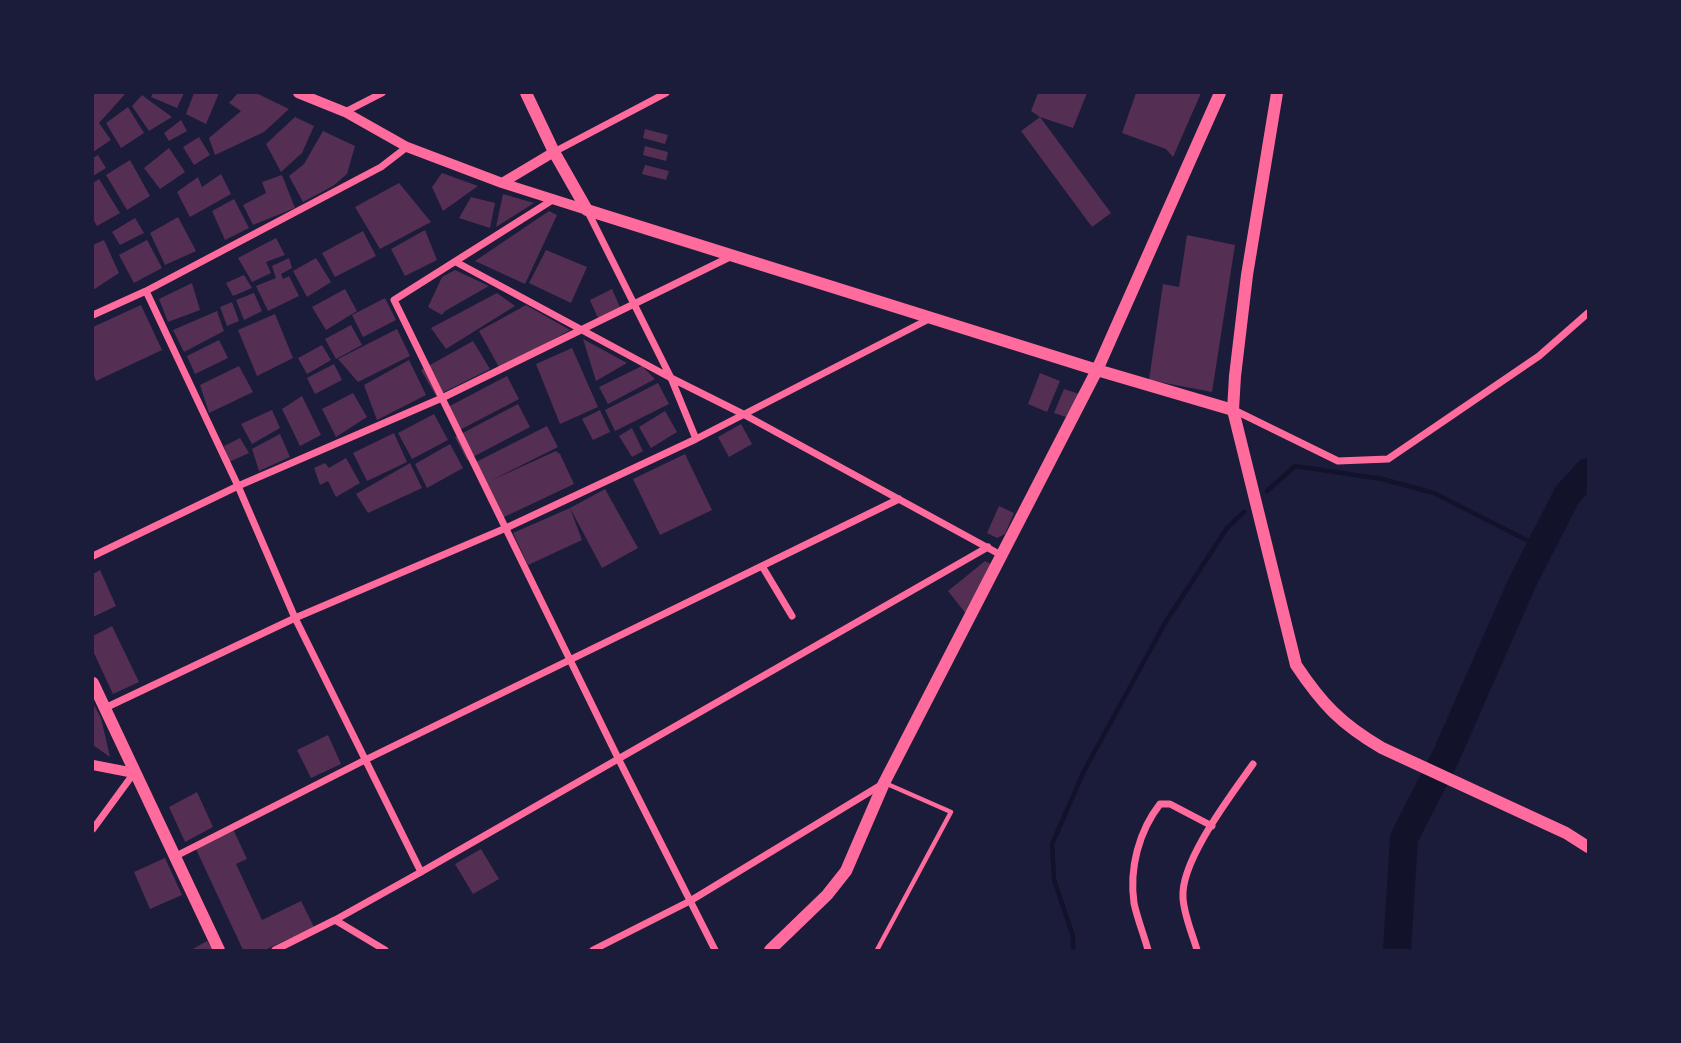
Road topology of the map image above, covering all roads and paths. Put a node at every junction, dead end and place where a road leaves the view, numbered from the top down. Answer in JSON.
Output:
{"nodes":[{"id":1,"x":298,"y":93,"type":"edge"},
{"id":2,"x":382,"y":93,"type":"edge"},
{"id":3,"x":526,"y":93,"type":"edge"},
{"id":4,"x":666,"y":93,"type":"edge"},
{"id":5,"x":1220,"y":93,"type":"edge"},
{"id":6,"x":1277,"y":93,"type":"edge"},
{"id":7,"x":345,"y":112,"type":"junction"},
{"id":8,"x":407,"y":147,"type":"junction"},
{"id":9,"x":554,"y":152,"type":"junction"},
{"id":10,"x":502,"y":183,"type":"junction"},
{"id":11,"x":554,"y":200,"type":"junction"},
{"id":12,"x":587,"y":211,"type":"junction"},
{"id":13,"x":732,"y":256,"type":"junction"},
{"id":14,"x":456,"y":262,"type":"junction"},
{"id":15,"x":146,"y":291,"type":"junction"},
{"id":16,"x":634,"y":305,"type":"junction"},
{"id":17,"x":1588,"y":313,"type":"edge"},
{"id":18,"x":93,"y":316,"type":"edge"},
{"id":19,"x":932,"y":317,"type":"junction"},
{"id":20,"x":584,"y":330,"type":"junction"},
{"id":21,"x":1097,"y":370,"type":"junction"},
{"id":22,"x":671,"y":378,"type":"junction"},
{"id":23,"x":442,"y":398,"type":"junction"},
{"id":24,"x":1233,"y":410,"type":"junction"},
{"id":25,"x":743,"y":414,"type":"junction"},
{"id":26,"x":696,"y":439,"type":"junction"},
{"id":27,"x":237,"y":486,"type":"junction"},
{"id":28,"x":899,"y":499,"type":"junction"},
{"id":29,"x":506,"y":528,"type":"junction"},
{"id":30,"x":988,"y":547,"type":"junction"},
{"id":31,"x":1001,"y":555,"type":"junction"},
{"id":32,"x":93,"y":556,"type":"edge"},
{"id":33,"x":762,"y":566,"type":"junction"},
{"id":34,"x":792,"y":616,"type":"dead end"},
{"id":35,"x":295,"y":618,"type":"junction"},
{"id":36,"x":570,"y":660,"type":"junction"},
{"id":37,"x":93,"y":683,"type":"edge"},
{"id":38,"x":105,"y":708,"type":"junction"},
{"id":39,"x":618,"y":758,"type":"junction"},
{"id":40,"x":365,"y":760,"type":"junction"},
{"id":41,"x":1253,"y":764,"type":"dead end"},
{"id":42,"x":93,"y":765,"type":"edge"},
{"id":43,"x":134,"y":773,"type":"junction"},
{"id":44,"x":884,"y":783,"type":"junction"},
{"id":45,"x":1212,"y":826,"type":"junction"},
{"id":46,"x":93,"y":829,"type":"edge"},
{"id":47,"x":1588,"y":848,"type":"edge"},
{"id":48,"x":176,"y":856,"type":"junction"},
{"id":49,"x":421,"y":872,"type":"junction"},
{"id":50,"x":690,"y":901,"type":"junction"},
{"id":51,"x":335,"y":920,"type":"junction"},
{"id":52,"x":219,"y":950,"type":"edge"},
{"id":53,"x":275,"y":950,"type":"edge"},
{"id":54,"x":385,"y":950,"type":"edge"},
{"id":55,"x":593,"y":950,"type":"edge"},
{"id":56,"x":715,"y":950,"type":"edge"},
{"id":57,"x":770,"y":950,"type":"edge"},
{"id":58,"x":877,"y":950,"type":"edge"},
{"id":59,"x":1148,"y":950,"type":"edge"},
{"id":60,"x":1197,"y":950,"type":"edge"}],
"edges":[{"from":1,"to":7,"type":"street"},
{"from":2,"to":7,"type":"street"},
{"from":3,"to":9,"type":"main road"},
{"from":4,"to":9,"type":"street"},
{"from":5,"to":21,"type":"main road"},
{"from":6,"to":24,"type":"main road"},
{"from":7,"to":8,"type":"street"},
{"from":8,"to":10,"type":"street"},
{"from":8,"to":15,"type":"street"},
{"from":9,"to":10,"type":"street"},
{"from":9,"to":12,"type":"main road"},
{"from":10,"to":11,"type":"street"},
{"from":11,"to":12,"type":"street"},
{"from":11,"to":14,"type":"street"},
{"from":12,"to":13,"type":"main road"},
{"from":12,"to":16,"type":"street"},
{"from":13,"to":16,"type":"street"},
{"from":13,"to":19,"type":"main road"},
{"from":14,"to":20,"type":"street"},
{"from":14,"to":23,"type":"street"},
{"from":15,"to":18,"type":"street"},
{"from":15,"to":27,"type":"street"},
{"from":16,"to":20,"type":"street"},
{"from":16,"to":22,"type":"street"},
{"from":17,"to":24,"type":"street"},
{"from":19,"to":21,"type":"main road"},
{"from":19,"to":25,"type":"street"},
{"from":20,"to":22,"type":"street"},
{"from":20,"to":23,"type":"street"},
{"from":21,"to":24,"type":"main road"},
{"from":21,"to":31,"type":"main road"},
{"from":22,"to":25,"type":"street"},
{"from":22,"to":26,"type":"street"},
{"from":23,"to":27,"type":"street"},
{"from":23,"to":29,"type":"street"},
{"from":24,"to":47,"type":"main road"},
{"from":25,"to":26,"type":"street"},
{"from":25,"to":28,"type":"street"},
{"from":26,"to":29,"type":"street"},
{"from":27,"to":32,"type":"street"},
{"from":27,"to":35,"type":"street"},
{"from":28,"to":30,"type":"street"},
{"from":28,"to":33,"type":"street"},
{"from":29,"to":35,"type":"street"},
{"from":29,"to":36,"type":"street"},
{"from":30,"to":31,"type":"street"},
{"from":30,"to":39,"type":"street"},
{"from":31,"to":44,"type":"main road"},
{"from":33,"to":34,"type":"street"},
{"from":33,"to":36,"type":"street"},
{"from":35,"to":38,"type":"street"},
{"from":35,"to":40,"type":"street"},
{"from":36,"to":39,"type":"street"},
{"from":36,"to":40,"type":"street"},
{"from":37,"to":38,"type":"main road"},
{"from":38,"to":43,"type":"main road"},
{"from":39,"to":49,"type":"street"},
{"from":39,"to":50,"type":"street"},
{"from":40,"to":48,"type":"street"},
{"from":40,"to":49,"type":"street"},
{"from":41,"to":45,"type":"street"},
{"from":42,"to":43,"type":"street"},
{"from":43,"to":46,"type":"street"},
{"from":43,"to":48,"type":"main road"},
{"from":44,"to":50,"type":"street"},
{"from":44,"to":57,"type":"main road"},
{"from":44,"to":58,"type":"lane"},
{"from":45,"to":59,"type":"street"},
{"from":45,"to":60,"type":"street"},
{"from":48,"to":52,"type":"main road"},
{"from":49,"to":51,"type":"street"},
{"from":50,"to":55,"type":"street"},
{"from":50,"to":56,"type":"street"},
{"from":51,"to":53,"type":"street"},
{"from":51,"to":54,"type":"street"}]}
